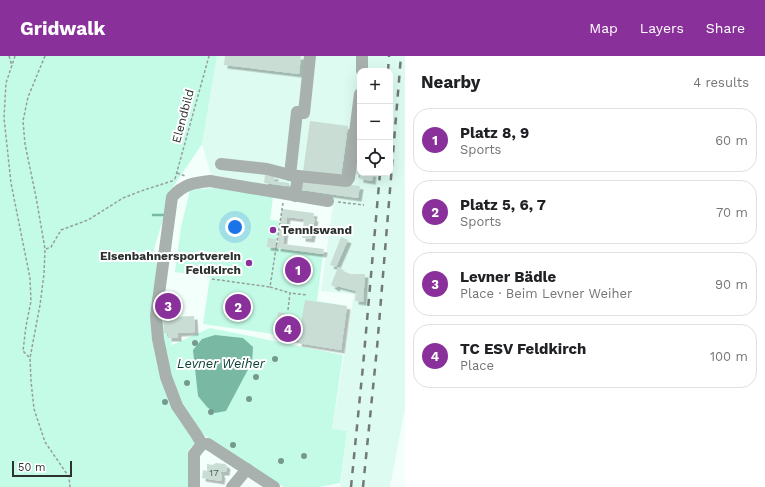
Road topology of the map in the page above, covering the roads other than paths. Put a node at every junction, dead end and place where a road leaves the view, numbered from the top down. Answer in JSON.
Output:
{"nodes":[{"id":1,"x":310,"y":56,"type":"edge"},
{"id":2,"x":362,"y":56,"type":"edge"},
{"id":3,"x":362,"y":68,"type":"edge"},
{"id":4,"x":359,"y":104,"type":"edge"},
{"id":5,"x":221,"y":164,"type":"dead end"},
{"id":6,"x":294,"y":176,"type":"junction"},
{"id":7,"x":290,"y":195,"type":"junction"},
{"id":8,"x":328,"y":201,"type":"road end"},
{"id":9,"x":202,"y":444,"type":"junction"},
{"id":10,"x":247,"y":469,"type":"junction"},
{"id":11,"x":194,"y":487,"type":"edge"},
{"id":12,"x":232,"y":487,"type":"edge"},
{"id":13,"x":274,"y":487,"type":"edge"}],
"edges":[{"from":1,"to":6,"type":"street"},
{"from":2,"to":3,"type":"street"},
{"from":4,"to":6,"type":"street"},
{"from":5,"to":6,"type":"street"},
{"from":6,"to":7,"type":"street"},
{"from":7,"to":8,"type":"street"},
{"from":7,"to":9,"type":"street"},
{"from":9,"to":10,"type":"street"},
{"from":9,"to":11,"type":"street"},
{"from":10,"to":12,"type":"street"},
{"from":10,"to":13,"type":"street"}]}
